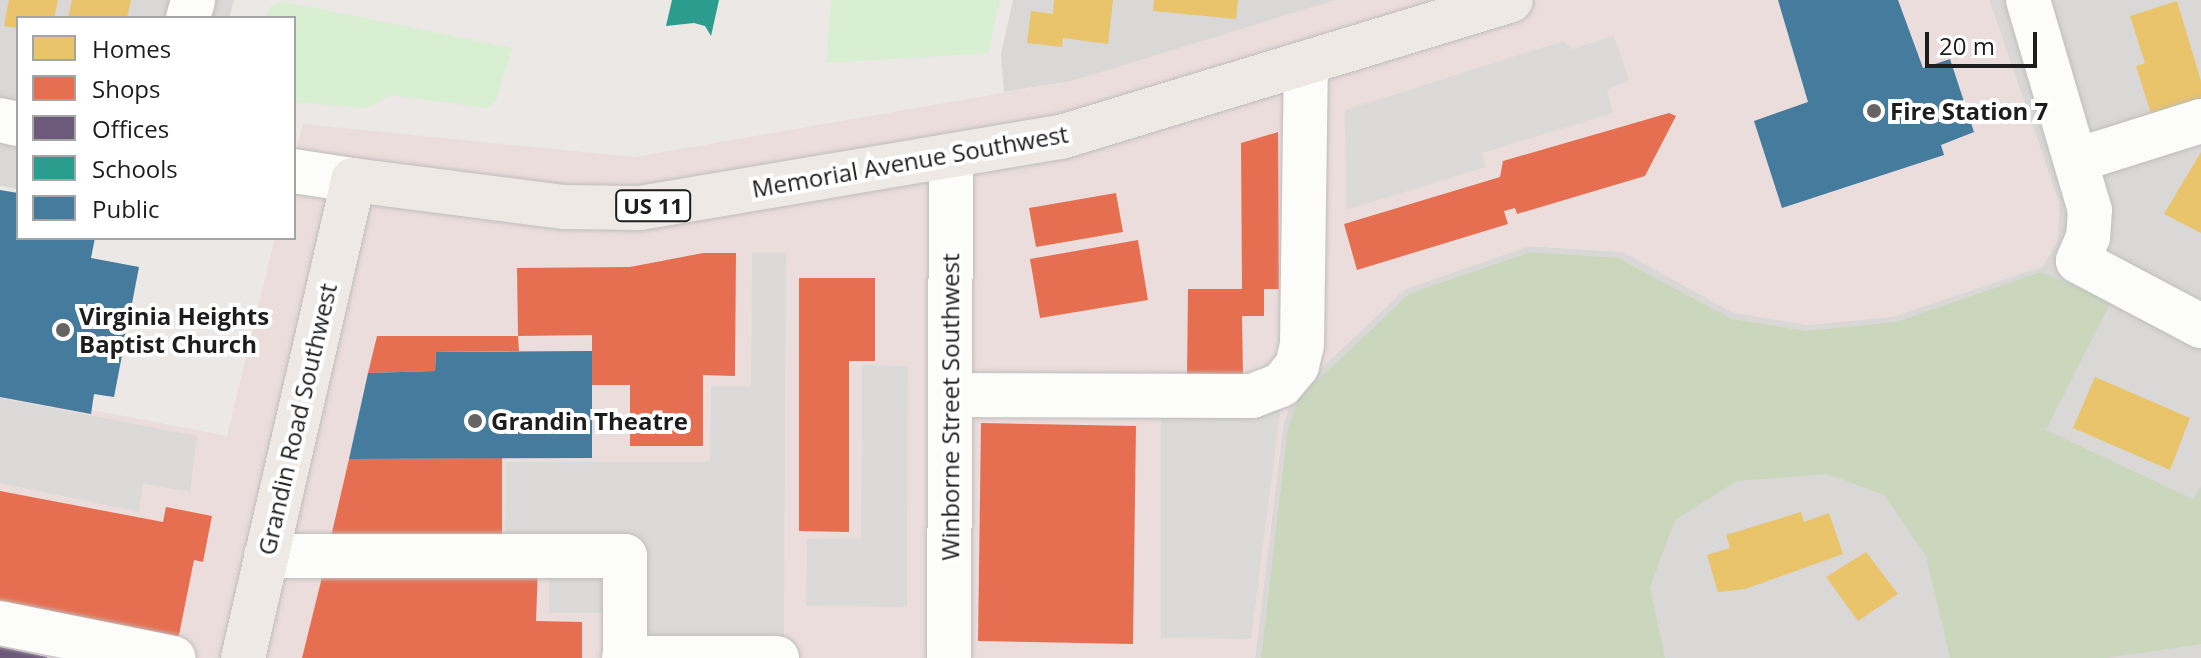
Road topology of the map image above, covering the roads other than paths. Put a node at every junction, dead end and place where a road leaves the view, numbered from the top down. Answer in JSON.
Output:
{"nodes":[{"id":1,"x":2028,"y":0,"type":"edge"},
{"id":2,"x":1502,"y":1,"type":"edge"},
{"id":3,"x":1306,"y":65,"type":"junction"},
{"id":4,"x":2201,"y":121,"type":"edge"},
{"id":5,"x":951,"y":156,"type":"junction"},
{"id":6,"x":2077,"y":160,"type":"junction"},
{"id":7,"x":296,"y":171,"type":"edge"},
{"id":8,"x":353,"y":180,"type":"junction"},
{"id":9,"x":2201,"y":326,"type":"edge"},
{"id":10,"x":950,"y":395,"type":"junction"},
{"id":11,"x":266,"y":556,"type":"junction"},
{"id":12,"x":0,"y":623,"type":"edge"},
{"id":13,"x":624,"y":656,"type":"edge"},
{"id":14,"x":173,"y":658,"type":"edge"},
{"id":15,"x":243,"y":658,"type":"edge"},
{"id":16,"x":757,"y":658,"type":"edge"},
{"id":17,"x":777,"y":658,"type":"edge"},
{"id":18,"x":949,"y":658,"type":"edge"}],
"edges":[{"from":1,"to":6,"type":"street"},
{"from":2,"to":3,"type":"main road","name":"Memorial Avenue Southwest","number":"US 11"},
{"from":3,"to":5,"type":"main road","name":"Memorial Avenue Southwest","number":"US 11"},
{"from":3,"to":10,"type":"street"},
{"from":4,"to":6,"type":"street"},
{"from":5,"to":8,"type":"main road","name":"Memorial Avenue Southwest","number":"US 11"},
{"from":5,"to":10,"type":"street","name":"Winborne Street Southwest"},
{"from":6,"to":9,"type":"street"},
{"from":7,"to":8,"type":"street","name":"Memorial Avenue Southwest"},
{"from":8,"to":11,"type":"main road","name":"Grandin Road Southwest"},
{"from":10,"to":18,"type":"street","name":"Winborne Street Southwest"},
{"from":11,"to":13,"type":"street"},
{"from":11,"to":15,"type":"main road","name":"Grandin Road Southwest"},
{"from":12,"to":14,"type":"street"},
{"from":13,"to":16,"type":"street"},
{"from":16,"to":17,"type":"street"}]}
